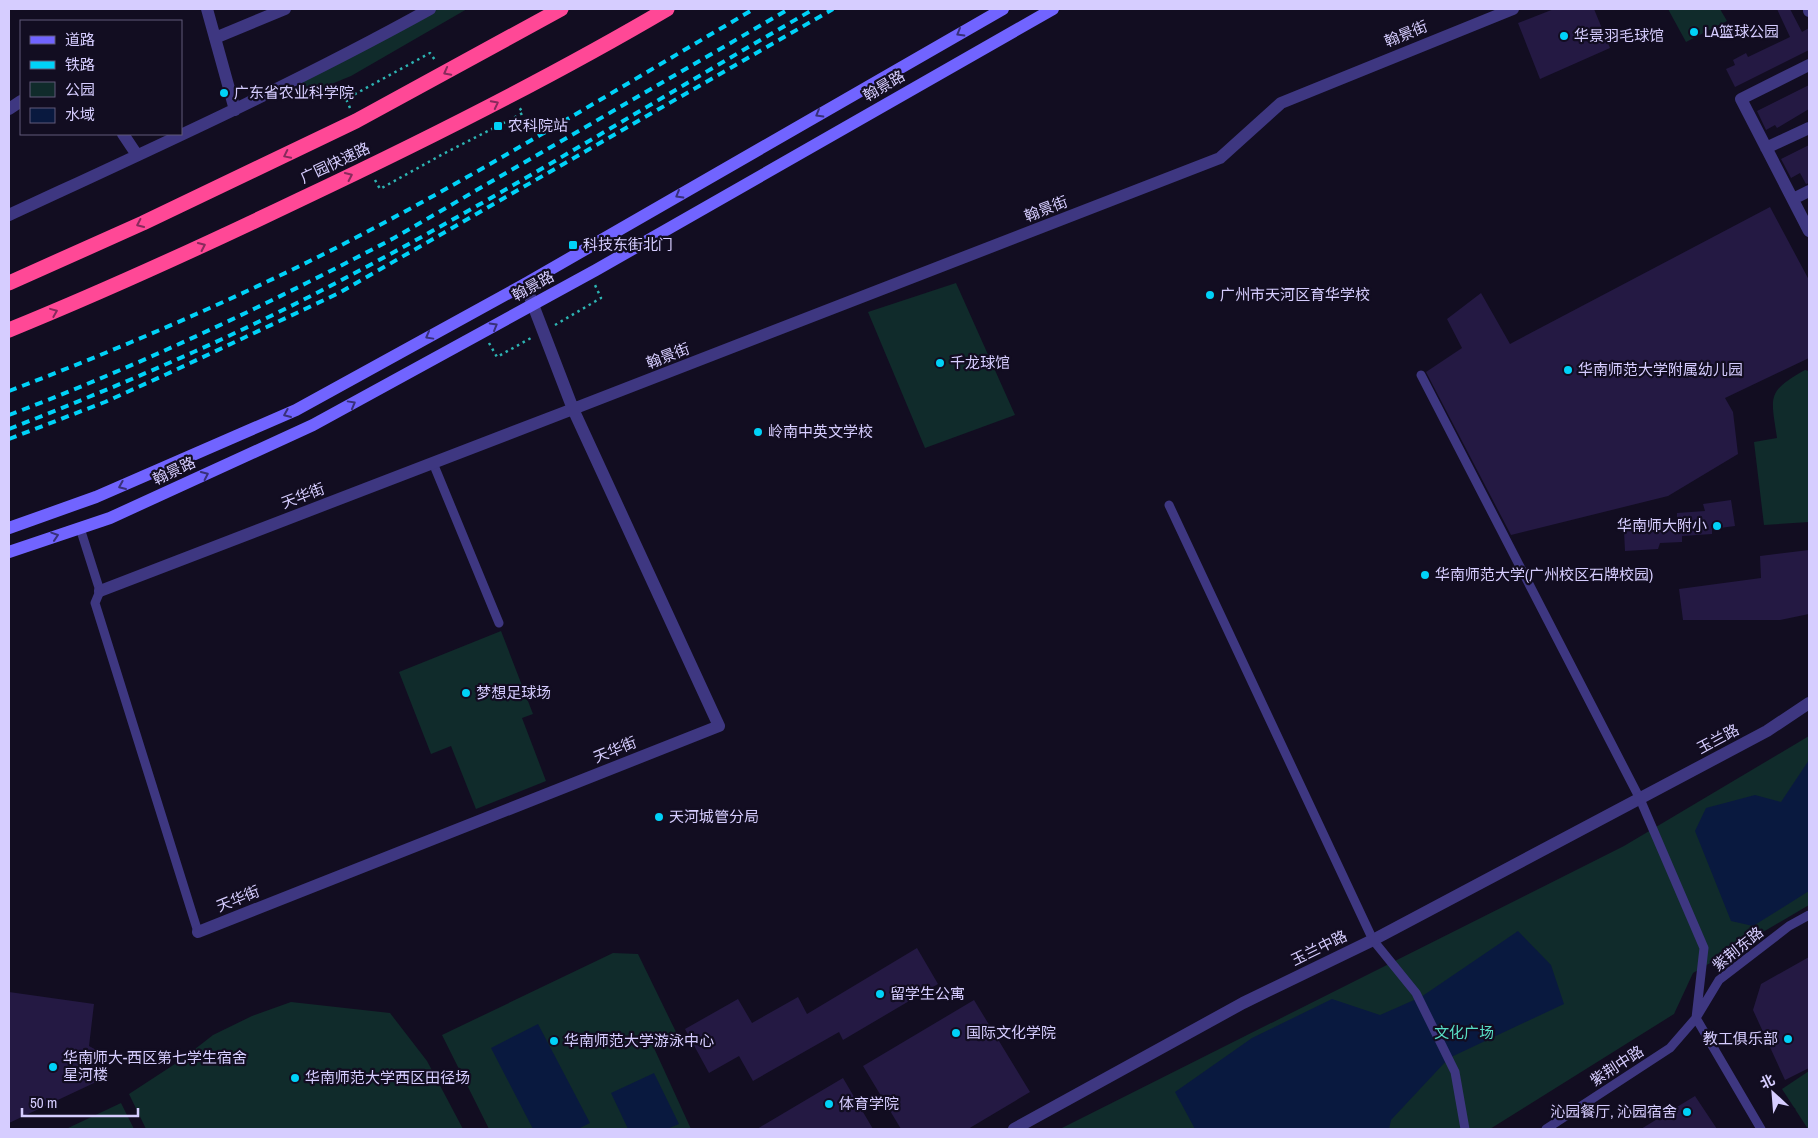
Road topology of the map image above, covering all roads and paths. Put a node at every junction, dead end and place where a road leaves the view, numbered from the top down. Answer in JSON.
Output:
{"nodes":[{"id":1,"x":207,"y":9,"type":"edge"},
{"id":2,"x":286,"y":9,"type":"edge"},
{"id":3,"x":430,"y":9,"type":"edge"},
{"id":4,"x":549,"y":9,"type":"edge"},
{"id":5,"x":561,"y":9,"type":"edge"},
{"id":6,"x":667,"y":9,"type":"edge"},
{"id":7,"x":1003,"y":9,"type":"edge"},
{"id":8,"x":1053,"y":9,"type":"edge"},
{"id":9,"x":1513,"y":9,"type":"edge"},
{"id":10,"x":1499,"y":11,"type":"edge"},
{"id":11,"x":215,"y":38,"type":"junction"},
{"id":12,"x":505,"y":41,"type":"junction"},
{"id":13,"x":430,"y":53,"type":"dead end"},
{"id":14,"x":1809,"y":65,"type":"edge"},
{"id":15,"x":346,"y":99,"type":"dead end"},
{"id":16,"x":20,"y":102,"type":"edge"},
{"id":17,"x":9,"y":109,"type":"edge"},
{"id":18,"x":235,"y":110,"type":"junction"},
{"id":19,"x":523,"y":112,"type":"dead end"},
{"id":20,"x":1809,"y":128,"type":"edge"},
{"id":21,"x":124,"y":135,"type":"edge"},
{"id":22,"x":182,"y":135,"type":"edge"},
{"id":23,"x":182,"y":135,"type":"edge"},
{"id":24,"x":1766,"y":148,"type":"junction"},
{"id":25,"x":137,"y":156,"type":"junction"},
{"id":26,"x":380,"y":189,"type":"dead end"},
{"id":27,"x":1809,"y":191,"type":"edge"},
{"id":28,"x":1793,"y":199,"type":"junction"},
{"id":29,"x":9,"y":215,"type":"edge"},
{"id":30,"x":1809,"y":232,"type":"edge"},
{"id":31,"x":9,"y":283,"type":"edge"},
{"id":32,"x":525,"y":284,"type":"junction"},
{"id":33,"x":601,"y":298,"type":"dead end"},
{"id":34,"x":534,"y":303,"type":"junction"},
{"id":35,"x":550,"y":328,"type":"dead end"},
{"id":36,"x":9,"y":330,"type":"edge"},
{"id":37,"x":534,"y":337,"type":"dead end"},
{"id":38,"x":496,"y":357,"type":"dead end"},
{"id":39,"x":1421,"y":375,"type":"dead end"},
{"id":40,"x":573,"y":410,"type":"junction"},
{"id":41,"x":433,"y":463,"type":"junction"},
{"id":42,"x":1169,"y":505,"type":"dead end"},
{"id":43,"x":9,"y":528,"type":"edge"},
{"id":44,"x":80,"y":528,"type":"junction"},
{"id":45,"x":9,"y":552,"type":"edge"},
{"id":46,"x":100,"y":591,"type":"junction"},
{"id":47,"x":499,"y":623,"type":"dead end"},
{"id":48,"x":1809,"y":703,"type":"edge"},
{"id":49,"x":1640,"y":799,"type":"junction"},
{"id":50,"x":1809,"y":915,"type":"edge"},
{"id":51,"x":198,"y":932,"type":"joint"},
{"id":52,"x":1373,"y":940,"type":"junction"},
{"id":53,"x":1696,"y":1018,"type":"junction"},
{"id":54,"x":1014,"y":1129,"type":"edge"},
{"id":55,"x":1465,"y":1129,"type":"edge"},
{"id":56,"x":1546,"y":1129,"type":"edge"},
{"id":57,"x":1761,"y":1129,"type":"edge"}],
"edges":[{"from":1,"to":11,"type":"street"},
{"from":2,"to":11,"type":"street"},
{"from":3,"to":18,"type":"street"},
{"from":4,"to":12,"type":"highway"},
{"from":5,"to":12,"type":"highway","name":"广园快速路"},
{"from":36,"to":6,"type":"highway","name":"广园快速路","one_way":true},
{"from":7,"to":32,"type":"street","name":"翰景路","one_way":true},
{"from":8,"to":34,"type":"street","name":"翰景路"},
{"from":9,"to":10,"type":"street","name":"翰景街"},
{"from":10,"to":40,"type":"street","name":"翰景街"},
{"from":11,"to":18,"type":"street"},
{"from":12,"to":31,"type":"highway","name":"广园快速路","one_way":true},
{"from":13,"to":15,"type":"path"},
{"from":14,"to":24,"type":"street"},
{"from":16,"to":17,"type":"street"},
{"from":18,"to":22,"type":"street"},
{"from":19,"to":26,"type":"path"},
{"from":20,"to":24,"type":"street"},
{"from":21,"to":25,"type":"street"},
{"from":23,"to":25,"type":"street"},
{"from":24,"to":28,"type":"street"},
{"from":25,"to":29,"type":"street"},
{"from":27,"to":28,"type":"street"},
{"from":28,"to":30,"type":"street"},
{"from":32,"to":34,"type":"street","name":"天华街"},
{"from":32,"to":43,"type":"street","name":"翰景路","one_way":true},
{"from":33,"to":35,"type":"path"},
{"from":34,"to":40,"type":"street","name":"天华街"},
{"from":44,"to":34,"type":"street","name":"翰景路","one_way":true},
{"from":37,"to":38,"type":"path"},
{"from":39,"to":49,"type":"lane"},
{"from":40,"to":41,"type":"street","name":"天华街"},
{"from":40,"to":51,"type":"street","name":"天华街"},
{"from":41,"to":46,"type":"street","name":"天华街"},
{"from":41,"to":47,"type":"lane"},
{"from":42,"to":52,"type":"lane"},
{"from":45,"to":44,"type":"street","name":"翰景路","one_way":true},
{"from":44,"to":46,"type":"lane"},
{"from":46,"to":51,"type":"lane"},
{"from":48,"to":49,"type":"street","name":"玉兰路"},
{"from":49,"to":52,"type":"street","name":"玉兰中路"},
{"from":49,"to":53,"type":"lane"},
{"from":50,"to":53,"type":"lane","name":"紫荆东路"},
{"from":52,"to":54,"type":"street","name":"玉兰中路"},
{"from":52,"to":55,"type":"lane"},
{"from":53,"to":56,"type":"lane","name":"紫荆中路"},
{"from":53,"to":57,"type":"lane"}]}
